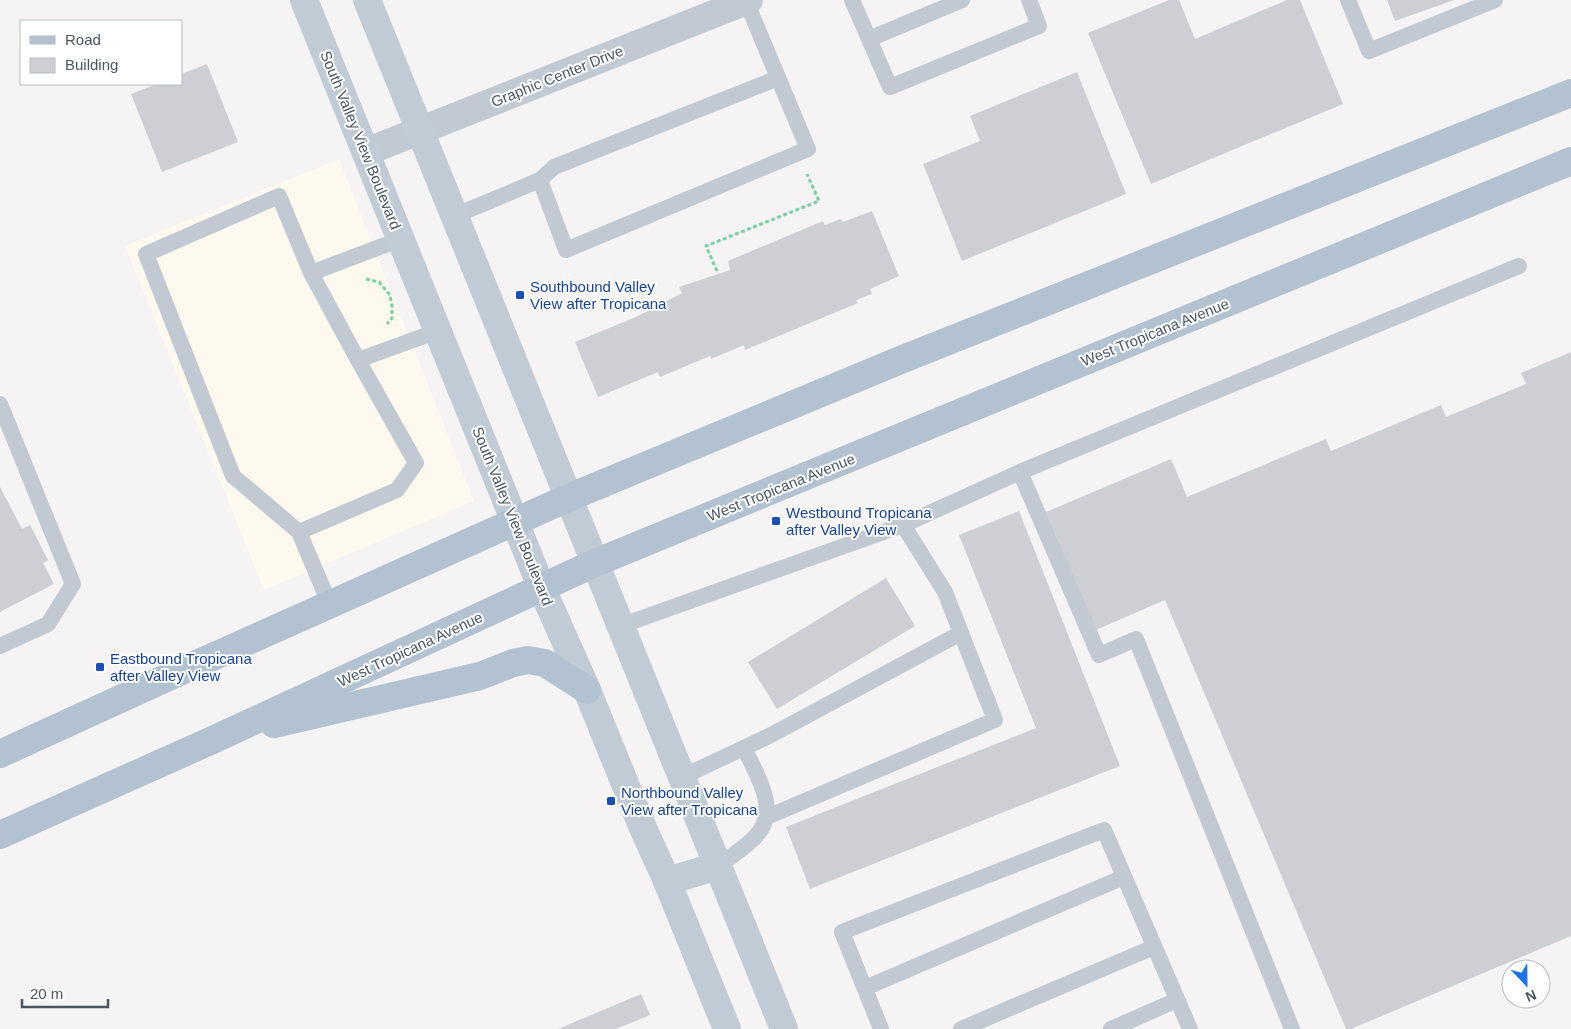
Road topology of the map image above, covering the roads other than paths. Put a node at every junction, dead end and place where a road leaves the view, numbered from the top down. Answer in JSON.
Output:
{"nodes":[{"id":1,"x":304,"y":0,"type":"edge"},
{"id":2,"x":367,"y":0,"type":"edge"},
{"id":3,"x":852,"y":0,"type":"edge"},
{"id":4,"x":962,"y":0,"type":"edge"},
{"id":5,"x":1029,"y":0,"type":"edge"},
{"id":6,"x":1348,"y":0,"type":"edge"},
{"id":7,"x":1495,"y":0,"type":"edge"},
{"id":8,"x":747,"y":1,"type":"edge"},
{"id":9,"x":869,"y":39,"type":"junction"},
{"id":10,"x":778,"y":78,"type":"junction"},
{"id":11,"x":1571,"y":93,"type":"edge"},
{"id":12,"x":420,"y":130,"type":"junction"},
{"id":13,"x":366,"y":152,"type":"junction"},
{"id":14,"x":1571,"y":161,"type":"edge"},
{"id":15,"x":540,"y":180,"type":"junction"},
{"id":16,"x":454,"y":216,"type":"junction"},
{"id":17,"x":401,"y":239,"type":"junction"},
{"id":18,"x":1519,"y":266,"type":"dead end"},
{"id":19,"x":310,"y":273,"type":"junction"},
{"id":20,"x":438,"y":330,"type":"junction"},
{"id":21,"x":358,"y":360,"type":"junction"},
{"id":22,"x":0,"y":404,"type":"edge"},
{"id":23,"x":1020,"y":472,"type":"junction"},
{"id":24,"x":568,"y":498,"type":"junction"},
{"id":25,"x":514,"y":521,"type":"junction"},
{"id":26,"x":903,"y":525,"type":"junction"},
{"id":27,"x":299,"y":532,"type":"junction"},
{"id":28,"x":595,"y":563,"type":"junction"},
{"id":29,"x":542,"y":589,"type":"junction"},
{"id":30,"x":330,"y":605,"type":"junction"},
{"id":31,"x":620,"y":626,"type":"junction"},
{"id":32,"x":961,"y":633,"type":"junction"},
{"id":33,"x":0,"y":646,"type":"edge"},
{"id":34,"x":587,"y":690,"type":"junction"},
{"id":35,"x":217,"y":738,"type":"junction"},
{"id":36,"x":744,"y":748,"type":"junction"},
{"id":37,"x":0,"y":754,"type":"edge"},
{"id":38,"x":682,"y":777,"type":"junction"},
{"id":39,"x":767,"y":816,"type":"junction"},
{"id":40,"x":0,"y":835,"type":"edge"},
{"id":41,"x":718,"y":866,"type":"junction"},
{"id":42,"x":1124,"y":877,"type":"junction"},
{"id":43,"x":667,"y":881,"type":"junction"},
{"id":44,"x":1154,"y":947,"type":"junction"},
{"id":45,"x":864,"y":988,"type":"junction"},
{"id":46,"x":1177,"y":1000,"type":"junction"},
{"id":47,"x":727,"y":1029,"type":"edge"},
{"id":48,"x":784,"y":1029,"type":"edge"},
{"id":49,"x":881,"y":1029,"type":"edge"},
{"id":50,"x":961,"y":1029,"type":"edge"},
{"id":51,"x":1111,"y":1029,"type":"edge"},
{"id":52,"x":1190,"y":1029,"type":"edge"},
{"id":53,"x":1292,"y":1029,"type":"edge"}],
"edges":[{"from":1,"to":13,"type":"main road","name":"South Valley View Boulevard"},
{"from":2,"to":12,"type":"main road"},
{"from":3,"to":9,"type":"lane"},
{"from":4,"to":9,"type":"lane"},
{"from":5,"to":9,"type":"lane"},
{"from":6,"to":7,"type":"lane"},
{"from":8,"to":10,"type":"lane"},
{"from":8,"to":12,"type":"street","name":"Graphic Center Drive"},
{"from":10,"to":15,"type":"lane"},
{"from":10,"to":15,"type":"lane"},
{"from":11,"to":24,"type":"main road"},
{"from":12,"to":13,"type":"street","name":"Graphic Center Drive"},
{"from":12,"to":16,"type":"main road"},
{"from":13,"to":17,"type":"main road","name":"South Valley View Boulevard"},
{"from":14,"to":28,"type":"main road","name":"West Tropicana Avenue"},
{"from":15,"to":16,"type":"lane"},
{"from":16,"to":24,"type":"main road"},
{"from":17,"to":19,"type":"lane"},
{"from":17,"to":20,"type":"main road","name":"South Valley View Boulevard"},
{"from":18,"to":23,"type":"lane"},
{"from":19,"to":21,"type":"lane"},
{"from":19,"to":27,"type":"lane"},
{"from":20,"to":21,"type":"lane"},
{"from":20,"to":25,"type":"main road","name":"South Valley View Boulevard"},
{"from":21,"to":27,"type":"lane"},
{"from":22,"to":33,"type":"lane"},
{"from":23,"to":26,"type":"lane"},
{"from":23,"to":53,"type":"lane"},
{"from":24,"to":25,"type":"main road"},
{"from":24,"to":28,"type":"main road"},
{"from":25,"to":29,"type":"main road","name":"South Valley View Boulevard"},
{"from":25,"to":30,"type":"main road"},
{"from":26,"to":31,"type":"lane"},
{"from":26,"to":32,"type":"lane"},
{"from":27,"to":30,"type":"lane"},
{"from":28,"to":29,"type":"main road","name":"West Tropicana Avenue"},
{"from":28,"to":31,"type":"main road"},
{"from":29,"to":34,"type":"main road","name":"South Valley View Boulevard"},
{"from":29,"to":35,"type":"main road","name":"West Tropicana Avenue"},
{"from":30,"to":37,"type":"main road"},
{"from":31,"to":38,"type":"main road"},
{"from":32,"to":36,"type":"lane"},
{"from":32,"to":39,"type":"lane"},
{"from":34,"to":35,"type":"main road"},
{"from":34,"to":43,"type":"main road","name":"South Valley View Boulevard"},
{"from":35,"to":40,"type":"main road","name":"West Tropicana Avenue"},
{"from":36,"to":38,"type":"lane"},
{"from":36,"to":39,"type":"lane"},
{"from":38,"to":41,"type":"main road"},
{"from":39,"to":41,"type":"lane"},
{"from":41,"to":43,"type":"main road"},
{"from":41,"to":48,"type":"main road"},
{"from":42,"to":44,"type":"lane"},
{"from":42,"to":45,"type":"lane"},
{"from":42,"to":45,"type":"lane"},
{"from":43,"to":47,"type":"main road","name":"South Valley View Boulevard"},
{"from":44,"to":46,"type":"lane"},
{"from":44,"to":50,"type":"lane"},
{"from":45,"to":49,"type":"lane"},
{"from":46,"to":51,"type":"lane"},
{"from":46,"to":52,"type":"lane"}]}
